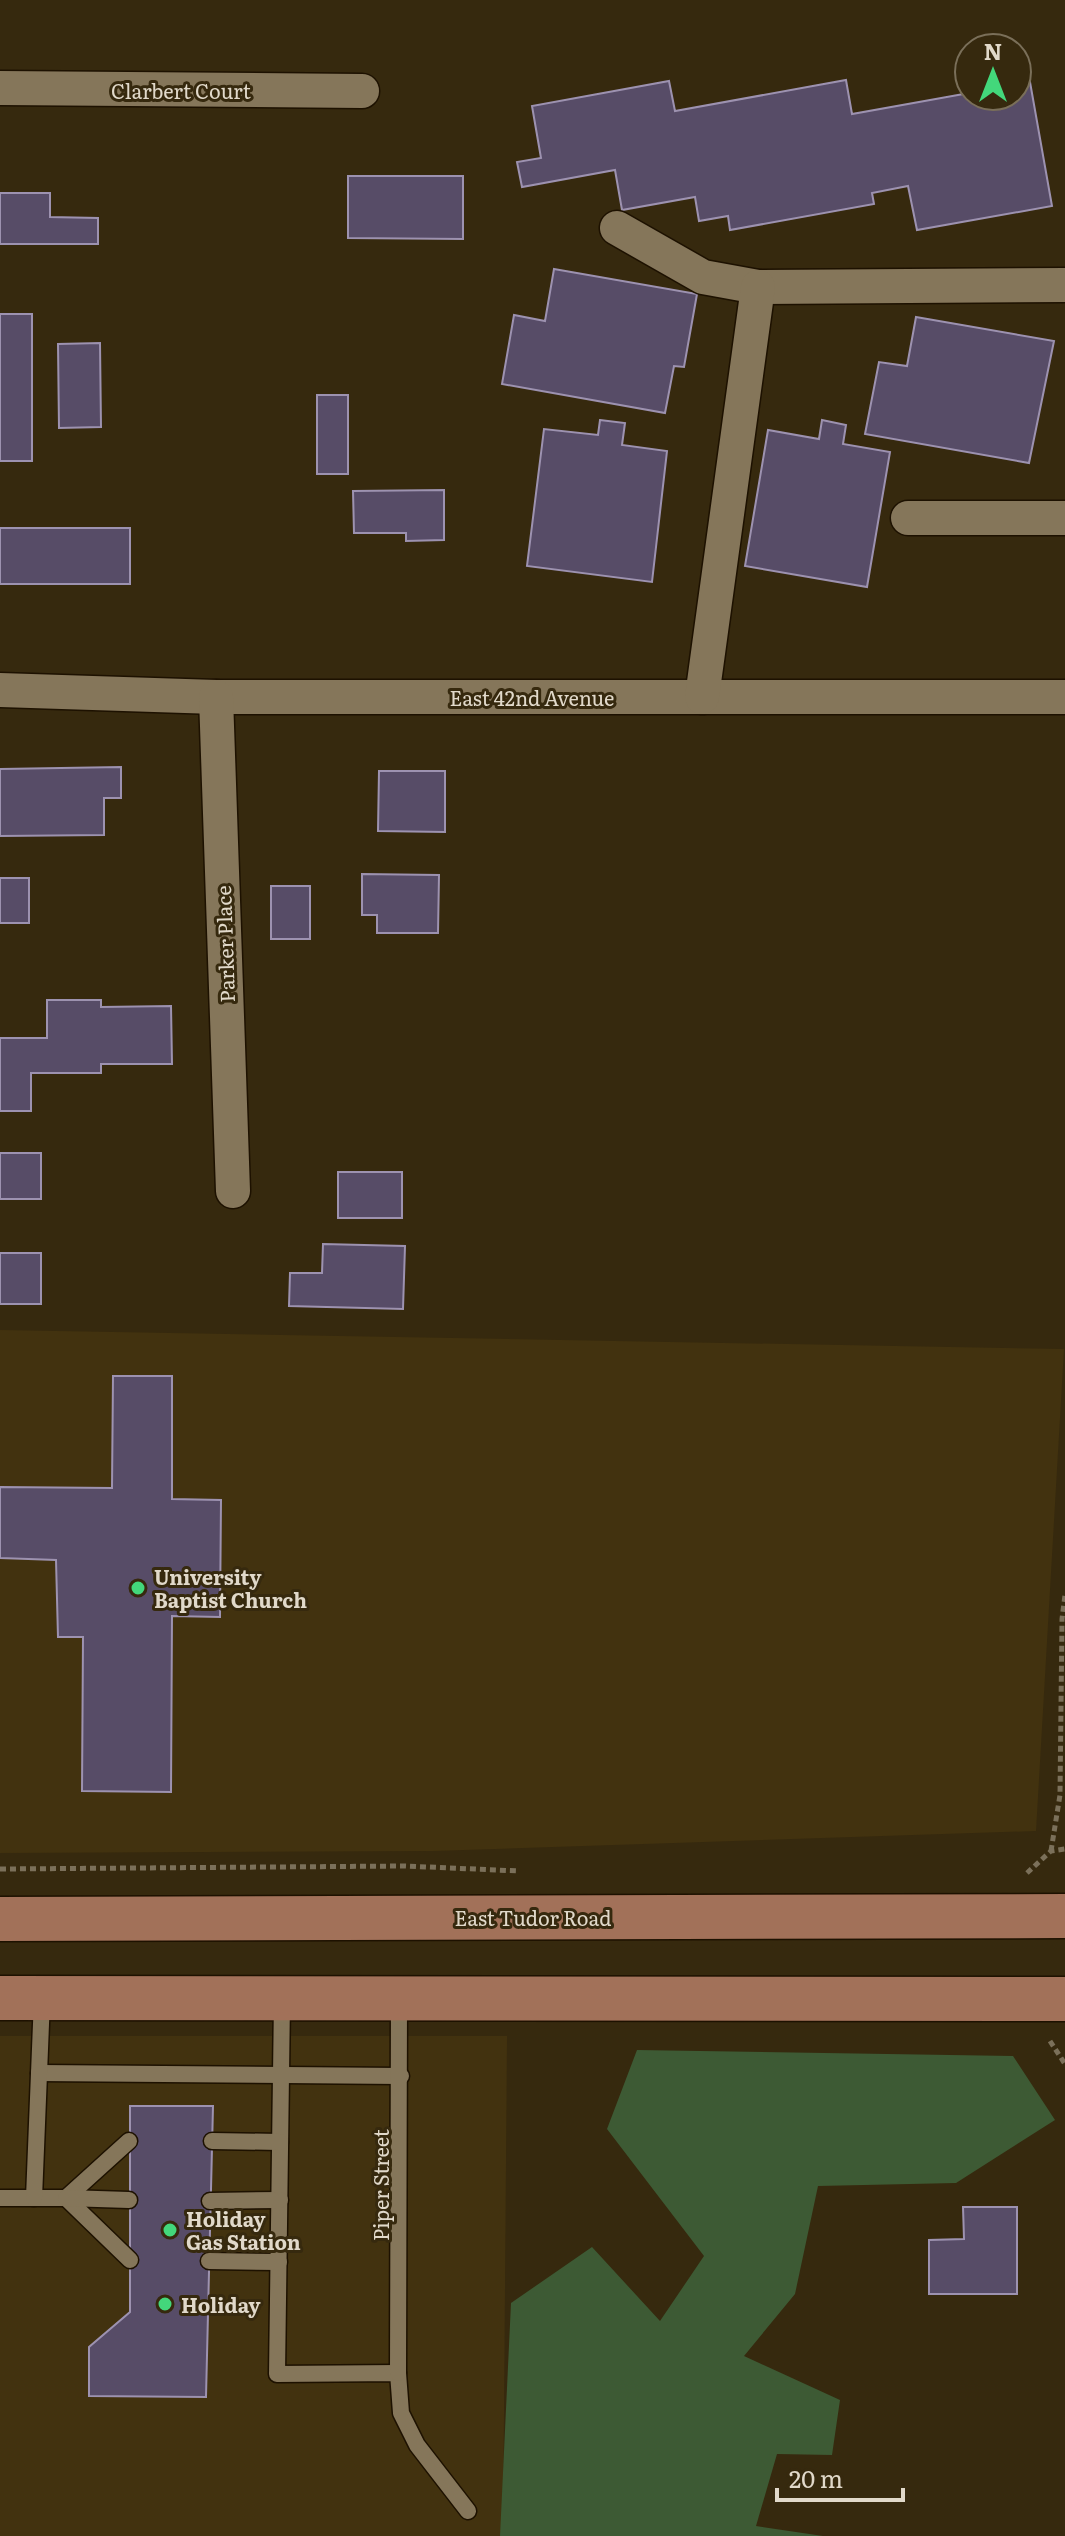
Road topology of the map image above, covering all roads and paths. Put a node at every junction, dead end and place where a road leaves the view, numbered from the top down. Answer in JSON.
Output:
{"nodes":[{"id":1,"x":0,"y":88,"type":"edge"},
{"id":2,"x":362,"y":91,"type":"dead end"},
{"id":3,"x":617,"y":228,"type":"dead end"},
{"id":4,"x":1065,"y":285,"type":"edge"},
{"id":5,"x":758,"y":287,"type":"junction"},
{"id":6,"x":908,"y":518,"type":"dead end"},
{"id":7,"x":1065,"y":518,"type":"edge"},
{"id":8,"x":0,"y":690,"type":"edge"},
{"id":9,"x":216,"y":697,"type":"junction"},
{"id":10,"x":702,"y":697,"type":"junction"},
{"id":11,"x":1065,"y":697,"type":"edge"},
{"id":12,"x":233,"y":1191,"type":"dead end"},
{"id":13,"x":1065,"y":1595,"type":"edge"},
{"id":14,"x":1065,"y":1849,"type":"edge"},
{"id":15,"x":1065,"y":1916,"type":"edge"},
{"id":16,"x":0,"y":1919,"type":"edge"},
{"id":17,"x":21,"y":1998,"type":"edge"},
{"id":18,"x":282,"y":1998,"type":"junction"},
{"id":19,"x":399,"y":1998,"type":"junction"},
{"id":20,"x":1065,"y":1999,"type":"edge"},
{"id":21,"x":39,"y":2073,"type":"junction"},
{"id":22,"x":281,"y":2075,"type":"junction"},
{"id":23,"x":401,"y":2076,"type":"junction"},
{"id":24,"x":129,"y":2141,"type":"dead end"},
{"id":25,"x":212,"y":2141,"type":"dead end"},
{"id":26,"x":280,"y":2142,"type":"junction"},
{"id":27,"x":0,"y":2198,"type":"edge"},
{"id":28,"x":34,"y":2198,"type":"junction"},
{"id":29,"x":66,"y":2198,"type":"junction"},
{"id":30,"x":129,"y":2200,"type":"dead end"},
{"id":31,"x":280,"y":2200,"type":"junction"},
{"id":32,"x":210,"y":2201,"type":"dead end"},
{"id":33,"x":130,"y":2260,"type":"dead end"},
{"id":34,"x":209,"y":2261,"type":"dead end"},
{"id":35,"x":279,"y":2262,"type":"junction"},
{"id":36,"x":398,"y":2373,"type":"junction"},
{"id":37,"x":468,"y":2511,"type":"dead end"}],
"edges":[{"from":1,"to":2,"type":"street","name":"Clarbert Court"},
{"from":3,"to":5,"type":"street"},
{"from":4,"to":5,"type":"street"},
{"from":5,"to":10,"type":"street"},
{"from":6,"to":7,"type":"street"},
{"from":8,"to":9,"type":"street","name":"East 42nd Avenue"},
{"from":9,"to":10,"type":"street","name":"East 42nd Avenue"},
{"from":9,"to":12,"type":"street","name":"Parker Place"},
{"from":10,"to":11,"type":"street","name":"East 42nd Avenue"},
{"from":13,"to":14,"type":"path"},
{"from":15,"to":16,"type":"main road","name":"East Tudor Road"},
{"from":17,"to":18,"type":"main road"},
{"from":17,"to":21,"type":"lane"},
{"from":18,"to":19,"type":"main road"},
{"from":18,"to":22,"type":"lane"},
{"from":19,"to":20,"type":"main road"},
{"from":19,"to":23,"type":"lane","name":"Piper Street"},
{"from":21,"to":22,"type":"lane"},
{"from":21,"to":28,"type":"lane"},
{"from":22,"to":23,"type":"lane"},
{"from":22,"to":26,"type":"lane"},
{"from":23,"to":36,"type":"lane","name":"Piper Street"},
{"from":24,"to":29,"type":"lane"},
{"from":25,"to":26,"type":"lane"},
{"from":26,"to":31,"type":"lane"},
{"from":27,"to":28,"type":"lane"},
{"from":28,"to":29,"type":"lane"},
{"from":29,"to":30,"type":"lane"},
{"from":29,"to":33,"type":"lane"},
{"from":31,"to":32,"type":"lane"},
{"from":31,"to":35,"type":"lane"},
{"from":34,"to":35,"type":"lane"},
{"from":35,"to":36,"type":"lane"},
{"from":36,"to":37,"type":"lane","name":"Piper Street"}]}
